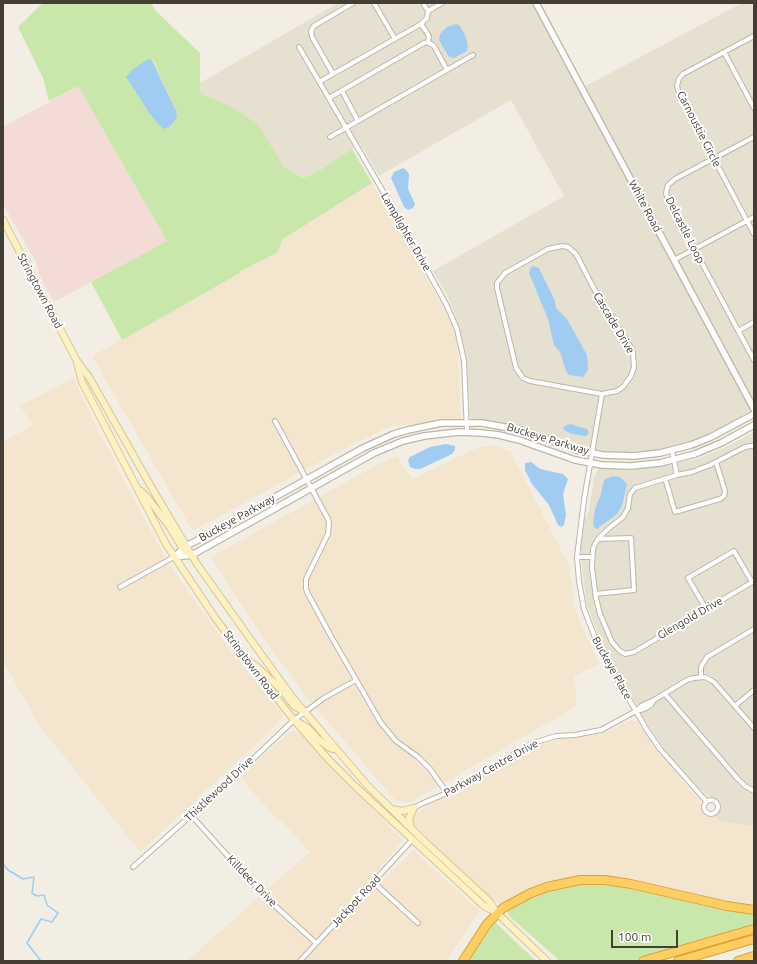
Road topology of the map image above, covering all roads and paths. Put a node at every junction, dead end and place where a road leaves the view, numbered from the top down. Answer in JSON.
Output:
{"nodes":[{"id":1,"x":353,"y":3,"type":"edge"},
{"id":2,"x":374,"y":3,"type":"edge"},
{"id":3,"x":423,"y":3,"type":"edge"},
{"id":4,"x":442,"y":3,"type":"edge"},
{"id":5,"x":536,"y":3,"type":"edge"},
{"id":6,"x":428,"y":11,"type":"junction"},
{"id":7,"x":421,"y":24,"type":"junction"},
{"id":8,"x":754,"y":36,"type":"edge"},
{"id":9,"x":395,"y":39,"type":"junction"},
{"id":10,"x":428,"y":42,"type":"junction"},
{"id":11,"x":299,"y":47,"type":"dead end"},
{"id":12,"x":724,"y":52,"type":"junction"},
{"id":13,"x":473,"y":55,"type":"dead end"},
{"id":14,"x":447,"y":70,"type":"junction"},
{"id":15,"x":333,"y":74,"type":"junction"},
{"id":16,"x":319,"y":82,"type":"junction"},
{"id":17,"x":342,"y":91,"type":"junction"},
{"id":18,"x":329,"y":98,"type":"junction"},
{"id":19,"x":754,"y":108,"type":"edge"},
{"id":20,"x":358,"y":121,"type":"junction"},
{"id":21,"x":346,"y":128,"type":"junction"},
{"id":22,"x":330,"y":137,"type":"dead end"},
{"id":23,"x":754,"y":137,"type":"edge"},
{"id":24,"x":714,"y":158,"type":"junction"},
{"id":25,"x":754,"y":217,"type":"edge"},
{"id":26,"x":3,"y":220,"type":"edge"},
{"id":27,"x":747,"y":221,"type":"junction"},
{"id":28,"x":754,"y":234,"type":"edge"},
{"id":29,"x":694,"y":249,"type":"junction"},
{"id":30,"x":674,"y":260,"type":"junction"},
{"id":31,"x":754,"y":322,"type":"edge"},
{"id":32,"x":738,"y":331,"type":"junction"},
{"id":33,"x":754,"y":360,"type":"edge"},
{"id":34,"x":77,"y":361,"type":"junction"},
{"id":35,"x":602,"y":394,"type":"junction"},
{"id":36,"x":754,"y":409,"type":"edge"},
{"id":37,"x":754,"y":414,"type":"edge"},
{"id":38,"x":275,"y":421,"type":"dead end"},
{"id":39,"x":467,"y":422,"type":"junction"},
{"id":40,"x":754,"y":425,"type":"edge"},
{"id":41,"x":468,"y":432,"type":"junction"},
{"id":42,"x":752,"y":446,"type":"edge"},
{"id":43,"x":672,"y":451,"type":"junction"},
{"id":44,"x":593,"y":453,"type":"junction"},
{"id":45,"x":674,"y":460,"type":"junction"},
{"id":46,"x":716,"y":462,"type":"junction"},
{"id":47,"x":590,"y":463,"type":"junction"},
{"id":48,"x":677,"y":475,"type":"junction"},
{"id":49,"x":666,"y":478,"type":"junction"},
{"id":50,"x":306,"y":479,"type":"junction"},
{"id":51,"x":136,"y":487,"type":"junction"},
{"id":52,"x":311,"y":488,"type":"junction"},
{"id":53,"x":598,"y":539,"type":"junction"},
{"id":54,"x":185,"y":548,"type":"junction"},
{"id":55,"x":192,"y":555,"type":"junction"},
{"id":56,"x":174,"y":557,"type":"junction"},
{"id":57,"x":577,"y":557,"type":"junction"},
{"id":58,"x":592,"y":557,"type":"junction"},
{"id":59,"x":753,"y":582,"type":"edge"},
{"id":60,"x":120,"y":587,"type":"dead end"},
{"id":61,"x":595,"y":594,"type":"junction"},
{"id":62,"x":706,"y":609,"type":"junction"},
{"id":63,"x":754,"y":629,"type":"edge"},
{"id":64,"x":245,"y":658,"type":"junction"},
{"id":65,"x":701,"y":677,"type":"junction"},
{"id":66,"x":356,"y":680,"type":"junction"},
{"id":67,"x":754,"y":690,"type":"edge"},
{"id":68,"x":665,"y":694,"type":"junction"},
{"id":69,"x":735,"y":706,"type":"junction"},
{"id":70,"x":636,"y":711,"type":"junction"},
{"id":71,"x":304,"y":712,"type":"junction"},
{"id":72,"x":294,"y":720,"type":"junction"},
{"id":73,"x":754,"y":728,"type":"edge"},
{"id":74,"x":336,"y":750,"type":"junction"},
{"id":75,"x":754,"y":791,"type":"edge"},
{"id":76,"x":447,"y":793,"type":"junction"},
{"id":77,"x":706,"y":802,"type":"dead end"},
{"id":78,"x":414,"y":808,"type":"junction"},
{"id":79,"x":391,"y":809,"type":"junction"},
{"id":80,"x":191,"y":815,"type":"junction"},
{"id":81,"x":411,"y":828,"type":"junction"},
{"id":82,"x":412,"y":840,"type":"junction"},
{"id":83,"x":133,"y":867,"type":"dead end"},
{"id":84,"x":463,"y":877,"type":"junction"},
{"id":85,"x":373,"y":882,"type":"junction"},
{"id":86,"x":754,"y":910,"type":"edge"},
{"id":87,"x":497,"y":913,"type":"junction"},
{"id":88,"x":418,"y":923,"type":"dead end"},
{"id":89,"x":754,"y":929,"type":"edge"},
{"id":90,"x":754,"y":939,"type":"edge"},
{"id":91,"x":316,"y":943,"type":"junction"},
{"id":92,"x":754,"y":956,"type":"edge"},
{"id":93,"x":300,"y":961,"type":"edge"},
{"id":94,"x":463,"y":961,"type":"edge"},
{"id":95,"x":547,"y":961,"type":"edge"},
{"id":96,"x":643,"y":961,"type":"edge"},
{"id":97,"x":678,"y":961,"type":"edge"},
{"id":98,"x":738,"y":961,"type":"edge"}],
"edges":[{"from":1,"to":15,"type":"street"},
{"from":2,"to":9,"type":"street"},
{"from":3,"to":6,"type":"street"},
{"from":4,"to":6,"type":"street"},
{"from":5,"to":30,"type":"street","name":"White Road"},
{"from":6,"to":7,"type":"street"},
{"from":7,"to":9,"type":"street"},
{"from":7,"to":10,"type":"street"},
{"from":8,"to":12,"type":"street","name":"Carnoustie Circle"},
{"from":9,"to":15,"type":"street"},
{"from":10,"to":14,"type":"street"},
{"from":10,"to":17,"type":"street"},
{"from":11,"to":16,"type":"street","name":"Lamplighter Drive"},
{"from":12,"to":19,"type":"street"},
{"from":12,"to":24,"type":"street","name":"Carnoustie Circle"},
{"from":13,"to":14,"type":"street"},
{"from":14,"to":20,"type":"street"},
{"from":15,"to":16,"type":"street"},
{"from":16,"to":18,"type":"street","name":"Lamplighter Drive"},
{"from":17,"to":18,"type":"street"},
{"from":17,"to":20,"type":"street"},
{"from":18,"to":21,"type":"street","name":"Lamplighter Drive"},
{"from":20,"to":21,"type":"street"},
{"from":21,"to":22,"type":"street"},
{"from":21,"to":39,"type":"street","name":"Lamplighter Drive"},
{"from":23,"to":24,"type":"street","name":"Delcastle Loop"},
{"from":24,"to":27,"type":"street","name":"Carnoustie Circle"},
{"from":24,"to":29,"type":"street","name":"Delcastle Loop"},
{"from":25,"to":27,"type":"street"},
{"from":26,"to":34,"type":"main road","name":"Stringtown Road"},
{"from":27,"to":28,"type":"street","name":"Carnoustie Circle"},
{"from":27,"to":29,"type":"street"},
{"from":29,"to":30,"type":"street"},
{"from":29,"to":32,"type":"street","name":"Delcastle Loop"},
{"from":30,"to":36,"type":"street","name":"White Road"},
{"from":31,"to":32,"type":"street"},
{"from":32,"to":33,"type":"street","name":"Delcastle Loop"},
{"from":34,"to":51,"type":"main road","name":"Stringtown Road"},
{"from":34,"to":54,"type":"main road","name":"Stringtown Road"},
{"from":35,"to":35,"type":"street","name":"Cascade Drive"},
{"from":35,"to":44,"type":"street","name":"Buckeye Place"},
{"from":37,"to":43,"type":"street","name":"Buckeye Parkway"},
{"from":38,"to":50,"type":"street"},
{"from":39,"to":41,"type":"street","name":"Lamplighter Drive"},
{"from":39,"to":44,"type":"street","name":"Buckeye Parkway"},
{"from":39,"to":50,"type":"street","name":"Buckeye Parkway"},
{"from":40,"to":45,"type":"street","name":"Buckeye Parkway"},
{"from":41,"to":47,"type":"street","name":"Buckeye Parkway"},
{"from":41,"to":52,"type":"street","name":"Buckeye Parkway"},
{"from":42,"to":46,"type":"street"},
{"from":43,"to":44,"type":"street","name":"Buckeye Parkway"},
{"from":43,"to":45,"type":"street"},
{"from":44,"to":47,"type":"street","name":"Buckeye Place"},
{"from":45,"to":47,"type":"street","name":"Buckeye Parkway"},
{"from":45,"to":48,"type":"street"},
{"from":46,"to":48,"type":"street"},
{"from":46,"to":49,"type":"street"},
{"from":47,"to":57,"type":"street","name":"Buckeye Place"},
{"from":48,"to":49,"type":"street"},
{"from":49,"to":53,"type":"street"},
{"from":50,"to":52,"type":"street"},
{"from":50,"to":54,"type":"street","name":"Buckeye Parkway"},
{"from":51,"to":54,"type":"main road"},
{"from":51,"to":56,"type":"main road","name":"Stringtown Road"},
{"from":52,"to":55,"type":"street","name":"Buckeye Parkway"},
{"from":52,"to":66,"type":"street"},
{"from":53,"to":58,"type":"street"},
{"from":53,"to":61,"type":"street"},
{"from":54,"to":55,"type":"main road","name":"Stringtown Road"},
{"from":54,"to":56,"type":"street","name":"Buckeye Parkway"},
{"from":55,"to":56,"type":"street","name":"Buckeye Parkway"},
{"from":55,"to":71,"type":"main road","name":"Stringtown Road"},
{"from":56,"to":60,"type":"street","name":"Buckeye Parkway"},
{"from":56,"to":64,"type":"main road","name":"Stringtown Road"},
{"from":57,"to":58,"type":"street"},
{"from":57,"to":70,"type":"street","name":"Buckeye Place"},
{"from":58,"to":61,"type":"street"},
{"from":59,"to":62,"type":"street","name":"Glengold Drive"},
{"from":59,"to":62,"type":"street"},
{"from":61,"to":62,"type":"street","name":"Glengold Drive"},
{"from":63,"to":65,"type":"street"},
{"from":64,"to":71,"type":"main road"},
{"from":64,"to":72,"type":"main road","name":"Stringtown Road"},
{"from":65,"to":68,"type":"street","name":"Parkway Centre Drive"},
{"from":65,"to":69,"type":"street"},
{"from":66,"to":71,"type":"street","name":"Thistlewood Drive"},
{"from":66,"to":76,"type":"street"},
{"from":67,"to":69,"type":"street"},
{"from":68,"to":70,"type":"street","name":"Parkway Centre Drive"},
{"from":68,"to":75,"type":"street"},
{"from":69,"to":73,"type":"street"},
{"from":70,"to":76,"type":"street","name":"Parkway Centre Drive"},
{"from":70,"to":77,"type":"street","name":"Buckeye Place"},
{"from":71,"to":72,"type":"street","name":"Thistlewood Drive"},
{"from":71,"to":74,"type":"main road","name":"Stringtown Road"},
{"from":72,"to":74,"type":"main road"},
{"from":72,"to":80,"type":"street","name":"Thistlewood Drive"},
{"from":72,"to":82,"type":"main road","name":"Stringtown Road"},
{"from":74,"to":79,"type":"main road","name":"Stringtown Road"},
{"from":76,"to":78,"type":"street","name":"Parkway Centre Drive"},
{"from":78,"to":79,"type":"main road"},
{"from":78,"to":81,"type":"main road"},
{"from":79,"to":81,"type":"main road","name":"Stringtown Road"},
{"from":80,"to":83,"type":"street","name":"Thistlewood Drive"},
{"from":80,"to":91,"type":"street","name":"Killdeer Drive"},
{"from":81,"to":84,"type":"main road","name":"Stringtown Road"},
{"from":82,"to":84,"type":"main road"},
{"from":82,"to":85,"type":"street","name":"Jackpot Road"},
{"from":82,"to":87,"type":"main road","name":"Stringtown Road"},
{"from":84,"to":87,"type":"main road","name":"Stringtown Road"},
{"from":85,"to":88,"type":"street"},
{"from":85,"to":91,"type":"street","name":"Jackpot Road"},
{"from":86,"to":87,"type":"highway"},
{"from":87,"to":94,"type":"highway"},
{"from":87,"to":95,"type":"main road","name":"Stringtown Road"},
{"from":89,"to":96,"type":"highway"},
{"from":90,"to":97,"type":"highway"},
{"from":91,"to":93,"type":"street","name":"Jackpot Road"},
{"from":92,"to":98,"type":"highway"}]}
